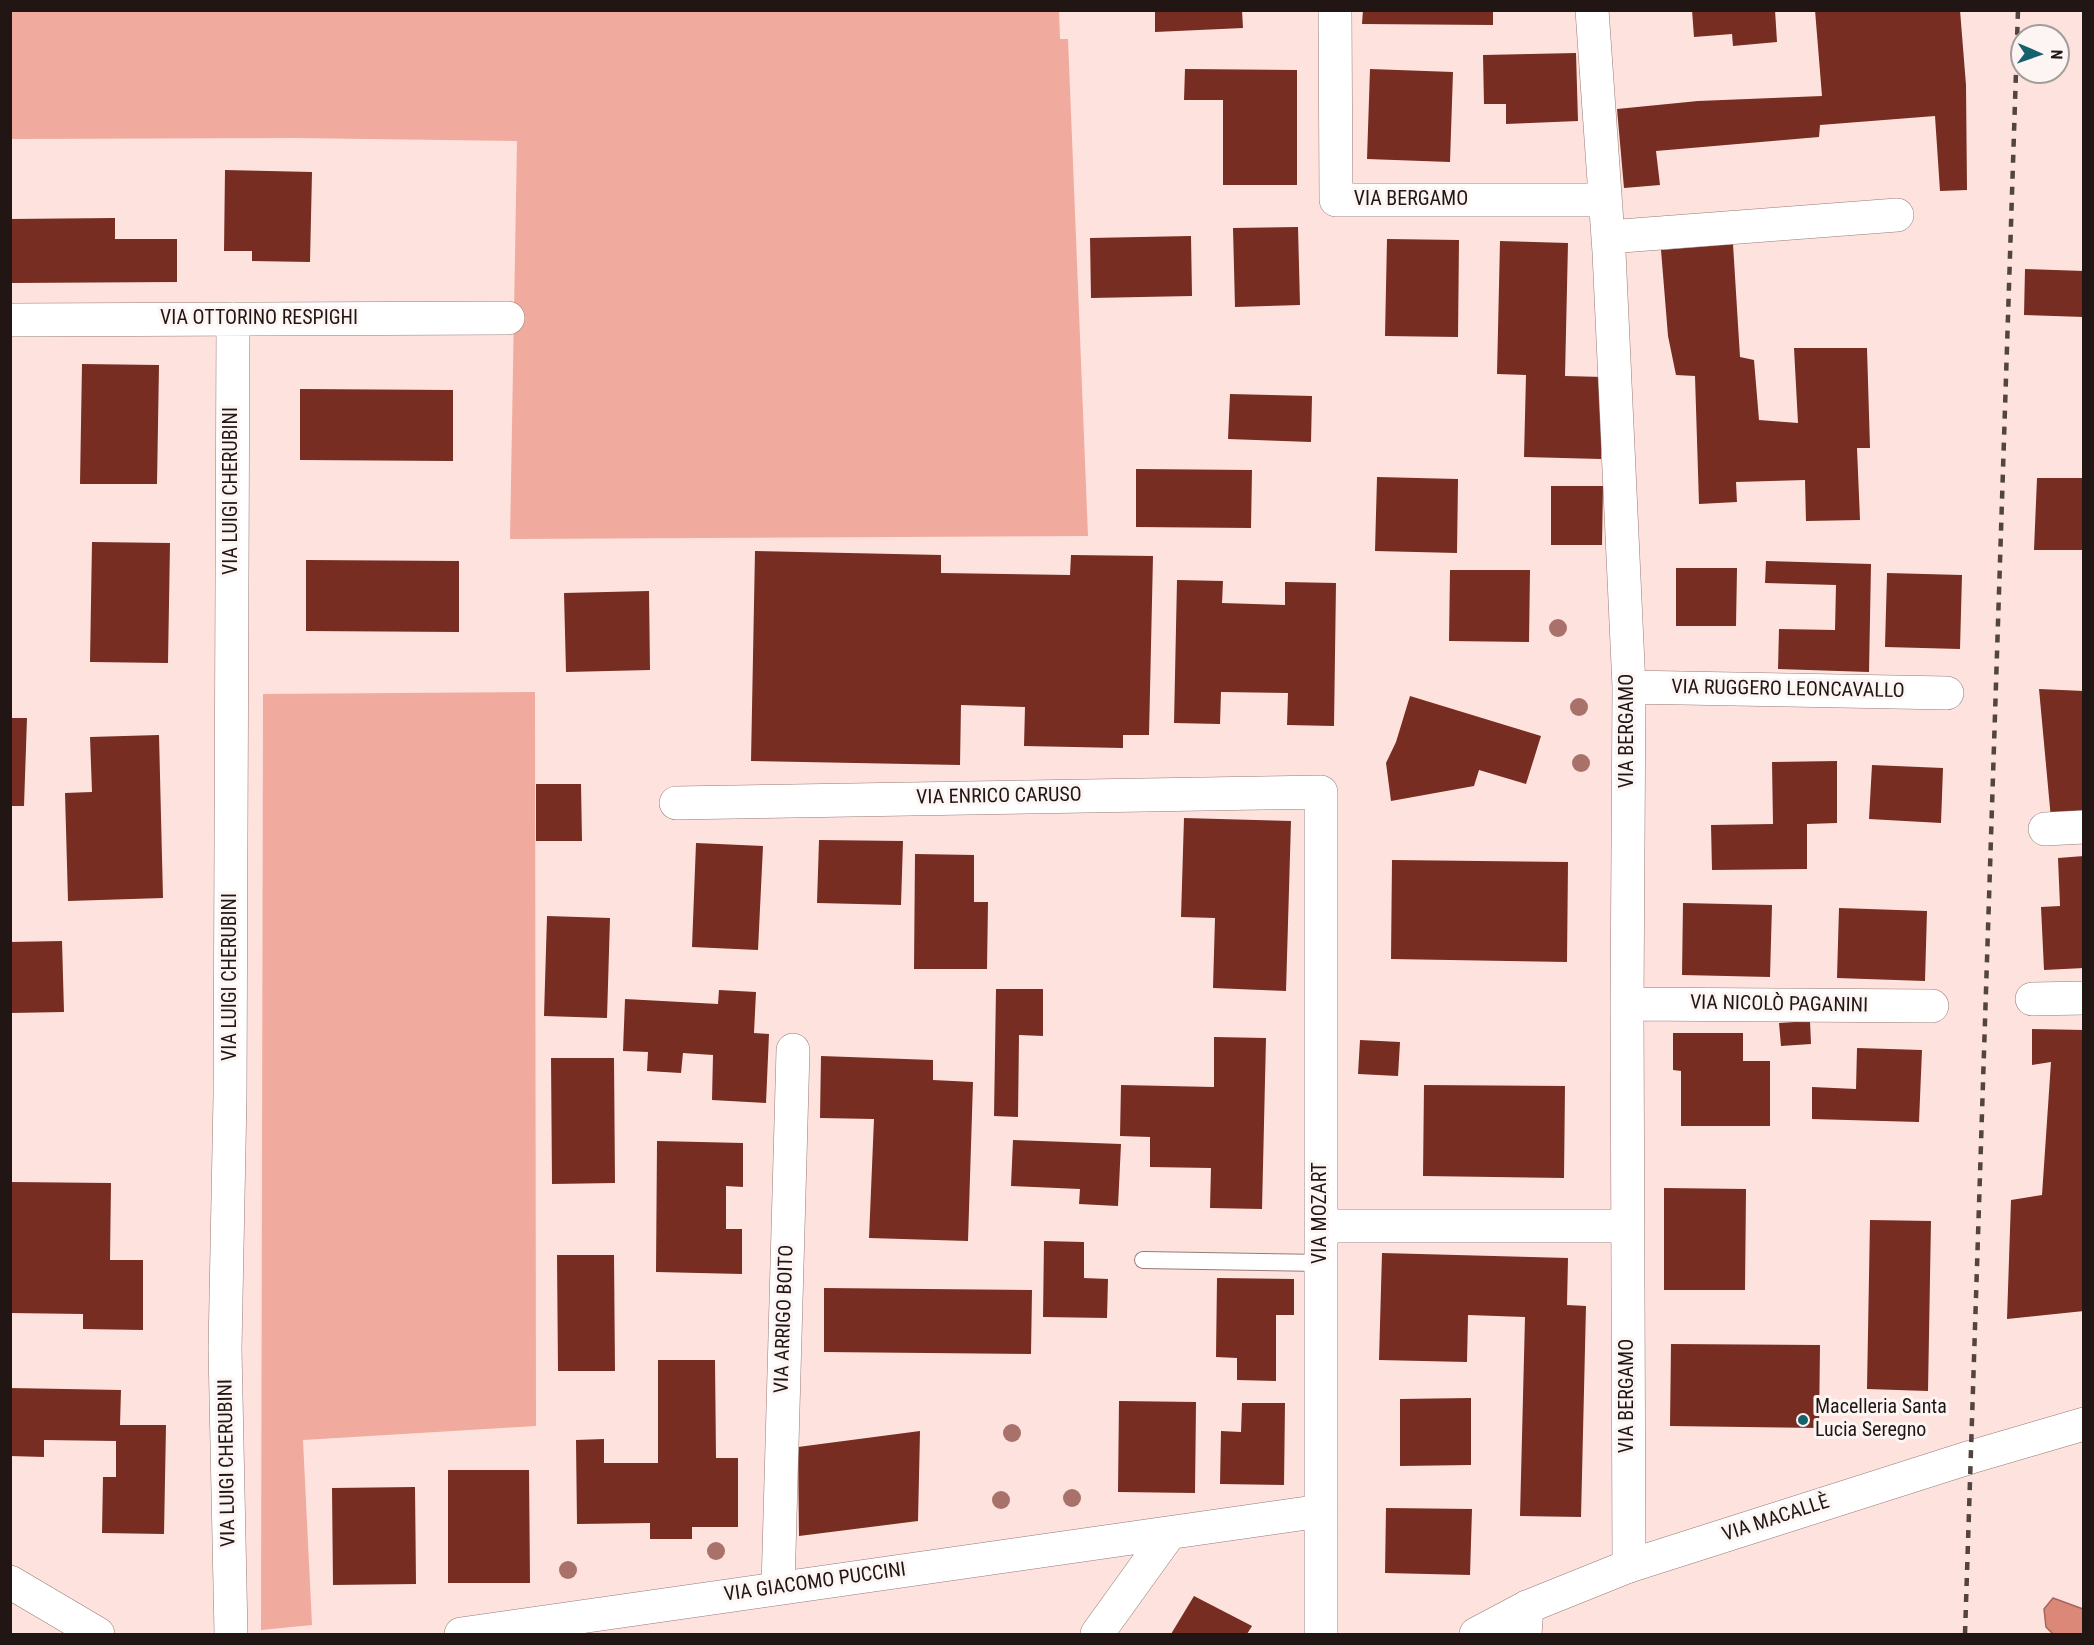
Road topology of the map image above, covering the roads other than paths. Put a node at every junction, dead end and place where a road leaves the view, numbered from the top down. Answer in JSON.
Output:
{"nodes":[{"id":1,"x":1335,"y":10,"type":"edge"},
{"id":2,"x":1592,"y":10,"type":"edge"},
{"id":3,"x":1605,"y":200,"type":"junction"},
{"id":4,"x":1897,"y":215,"type":"dead end"},
{"id":5,"x":1608,"y":237,"type":"junction"},
{"id":6,"x":508,"y":318,"type":"dead end"},
{"id":7,"x":233,"y":319,"type":"junction"},
{"id":8,"x":10,"y":320,"type":"edge"},
{"id":9,"x":1629,"y":687,"type":"junction"},
{"id":10,"x":1947,"y":693,"type":"dead end"},
{"id":11,"x":1321,"y":792,"type":"joint"},
{"id":12,"x":676,"y":803,"type":"dead end"},
{"id":13,"x":2084,"y":828,"type":"edge"},
{"id":14,"x":2045,"y":829,"type":"dead end"},
{"id":15,"x":2084,"y":998,"type":"edge"},
{"id":16,"x":2032,"y":999,"type":"dead end"},
{"id":17,"x":1627,"y":1004,"type":"junction"},
{"id":18,"x":1932,"y":1006,"type":"dead end"},
{"id":19,"x":793,"y":1050,"type":"dead end"},
{"id":20,"x":1321,"y":1226,"type":"junction"},
{"id":21,"x":1628,"y":1226,"type":"junction"},
{"id":22,"x":1143,"y":1260,"type":"dead end"},
{"id":23,"x":1321,"y":1263,"type":"junction"},
{"id":24,"x":2084,"y":1424,"type":"edge"},
{"id":25,"x":1321,"y":1510,"type":"junction"},
{"id":26,"x":1169,"y":1534,"type":"junction"},
{"id":27,"x":1629,"y":1566,"type":"junction"},
{"id":28,"x":10,"y":1582,"type":"edge"},
{"id":29,"x":778,"y":1588,"type":"junction"},
{"id":30,"x":1526,"y":1621,"type":"edge"},
{"id":31,"x":98,"y":1635,"type":"edge"},
{"id":32,"x":231,"y":1635,"type":"edge"},
{"id":33,"x":460,"y":1635,"type":"edge"},
{"id":34,"x":1097,"y":1635,"type":"edge"},
{"id":35,"x":1322,"y":1635,"type":"edge"},
{"id":36,"x":1476,"y":1635,"type":"edge"}],
"edges":[{"from":1,"to":3,"type":"street","name":"VIA BERGAMO"},
{"from":2,"to":3,"type":"street","name":"VIA BERGAMO"},
{"from":3,"to":5,"type":"street","name":"VIA BERGAMO"},
{"from":4,"to":5,"type":"street"},
{"from":5,"to":9,"type":"street","name":"VIA BERGAMO"},
{"from":6,"to":7,"type":"street","name":"VIA OTTORINO RESPIGHI"},
{"from":7,"to":8,"type":"street","name":"VIA OTTORINO RESPIGHI"},
{"from":7,"to":32,"type":"street","name":"VIA LUIGI CHERUBINI"},
{"from":9,"to":10,"type":"street","name":"VIA RUGGERO LEONCAVALLO"},
{"from":9,"to":17,"type":"street","name":"VIA BERGAMO"},
{"from":11,"to":12,"type":"street","name":"VIA ENRICO CARUSO"},
{"from":11,"to":20,"type":"street","name":"VIA MOZART"},
{"from":13,"to":14,"type":"street"},
{"from":15,"to":16,"type":"street"},
{"from":17,"to":18,"type":"street","name":"VIA NICOLÒ PAGANINI"},
{"from":17,"to":21,"type":"street","name":"VIA BERGAMO"},
{"from":19,"to":29,"type":"street","name":"VIA ARRIGO BOITO"},
{"from":20,"to":21,"type":"street"},
{"from":20,"to":23,"type":"street","name":"VIA MOZART"},
{"from":21,"to":27,"type":"street","name":"VIA BERGAMO"},
{"from":22,"to":23,"type":"lane"},
{"from":23,"to":25,"type":"street","name":"VIA MOZART"},
{"from":24,"to":27,"type":"street","name":"VIA MACALLÈ"},
{"from":25,"to":26,"type":"street","name":"VIA GIACOMO PUCCINI"},
{"from":25,"to":35,"type":"street","name":"VIA MOZART"},
{"from":26,"to":29,"type":"street","name":"VIA GIACOMO PUCCINI"},
{"from":26,"to":34,"type":"street"},
{"from":27,"to":30,"type":"street","name":"VIA MACALLÈ"},
{"from":28,"to":31,"type":"street"},
{"from":29,"to":33,"type":"street","name":"VIA GIACOMO PUCCINI"},
{"from":30,"to":36,"type":"street","name":"VIA MACALLÈ"}]}
